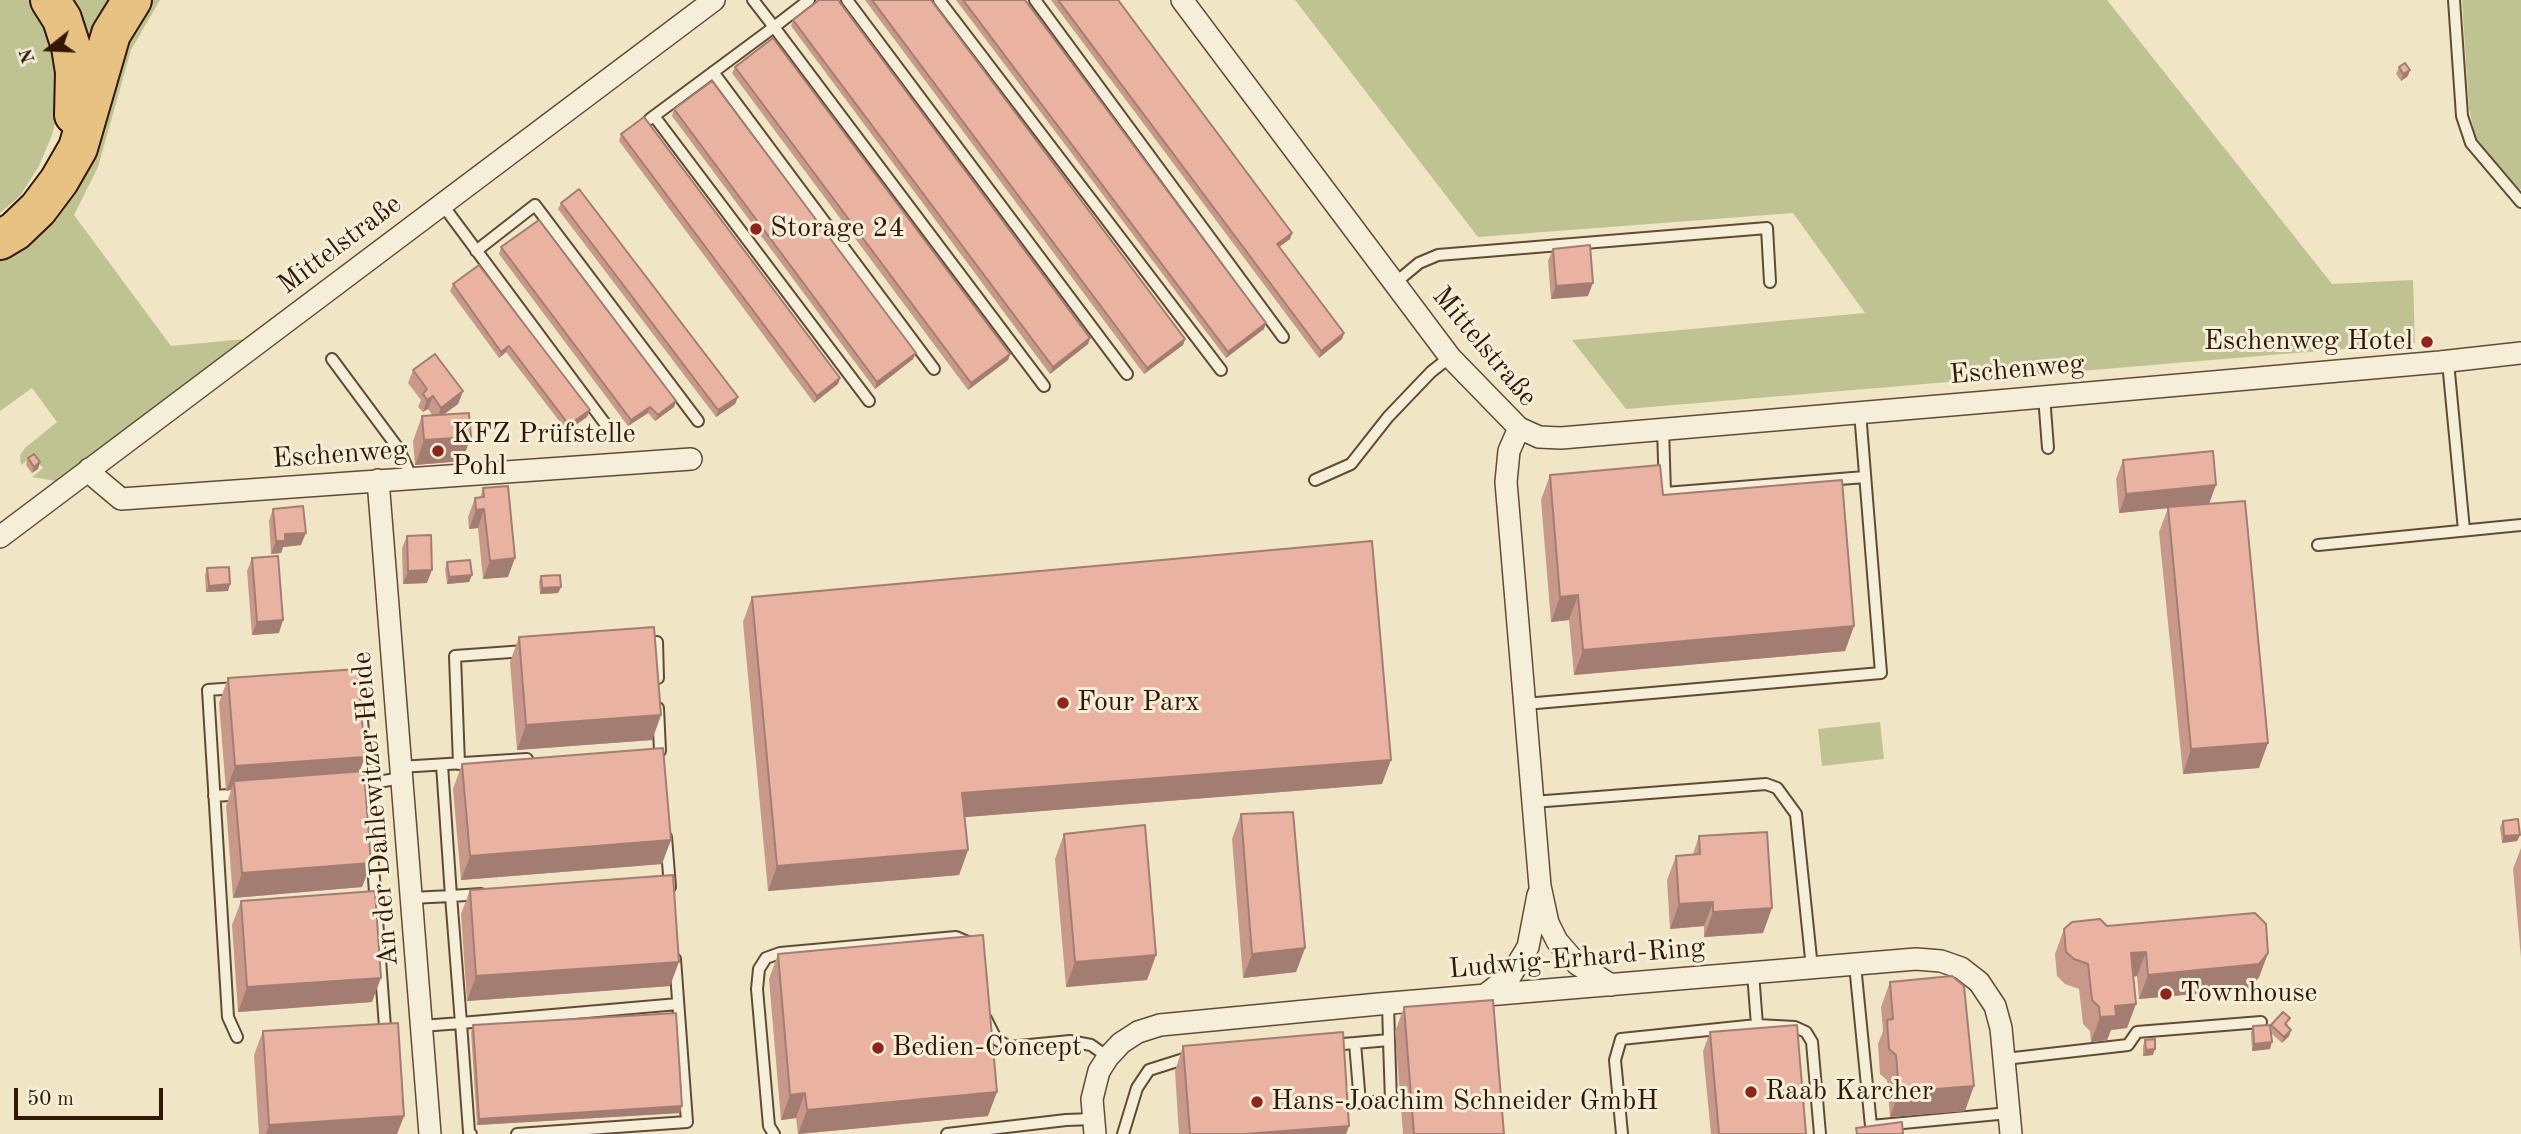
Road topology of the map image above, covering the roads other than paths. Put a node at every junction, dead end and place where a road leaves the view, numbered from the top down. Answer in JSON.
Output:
{"nodes":[{"id":1,"x":50,"y":0,"type":"edge"},
{"id":2,"x":132,"y":0,"type":"edge"},
{"id":3,"x":714,"y":0,"type":"edge"},
{"id":4,"x":753,"y":0,"type":"edge"},
{"id":5,"x":809,"y":0,"type":"edge"},
{"id":6,"x":847,"y":0,"type":"edge"},
{"id":7,"x":939,"y":0,"type":"edge"},
{"id":8,"x":1035,"y":0,"type":"edge"},
{"id":9,"x":1182,"y":0,"type":"edge"},
{"id":10,"x":2454,"y":0,"type":"edge"},
{"id":11,"x":774,"y":27,"type":"junction"},
{"id":12,"x":713,"y":72,"type":"junction"},
{"id":13,"x":2521,"y":202,"type":"edge"},
{"id":14,"x":442,"y":204,"type":"junction"},
{"id":15,"x":37,"y":209,"type":"junction"},
{"id":16,"x":0,"y":240,"type":"edge"},
{"id":17,"x":476,"y":251,"type":"junction"},
{"id":18,"x":1770,"y":282,"type":"dead end"},
{"id":19,"x":1395,"y":283,"type":"junction"},
{"id":20,"x":1283,"y":337,"type":"dead end"},
{"id":21,"x":2521,"y":353,"type":"edge"},
{"id":22,"x":1450,"y":357,"type":"junction"},
{"id":23,"x":332,"y":359,"type":"dead end"},
{"id":24,"x":2448,"y":362,"type":"junction"},
{"id":25,"x":934,"y":369,"type":"dead end"},
{"id":26,"x":1221,"y":370,"type":"dead end"},
{"id":27,"x":1127,"y":374,"type":"dead end"},
{"id":28,"x":1044,"y":386,"type":"dead end"},
{"id":29,"x":2044,"y":396,"type":"junction"},
{"id":30,"x":869,"y":401,"type":"dead end"},
{"id":31,"x":1860,"y":412,"type":"junction"},
{"id":32,"x":698,"y":421,"type":"dead end"},
{"id":33,"x":1519,"y":428,"type":"junction"},
{"id":34,"x":1663,"y":428,"type":"junction"},
{"id":35,"x":612,"y":433,"type":"dead end"},
{"id":36,"x":2048,"y":448,"type":"dead end"},
{"id":37,"x":691,"y":459,"type":"dead end"},
{"id":38,"x":89,"y":469,"type":"junction"},
{"id":39,"x":1865,"y":477,"type":"junction"},
{"id":40,"x":412,"y":478,"type":"junction"},
{"id":41,"x":378,"y":480,"type":"junction"},
{"id":42,"x":1315,"y":481,"type":"dead end"},
{"id":43,"x":2521,"y":525,"type":"edge"},
{"id":44,"x":2464,"y":530,"type":"junction"},
{"id":45,"x":0,"y":537,"type":"edge"},
{"id":46,"x":2318,"y":545,"type":"dead end"},
{"id":47,"x":630,"y":643,"type":"edge"},
{"id":48,"x":535,"y":650,"type":"edge"},
{"id":49,"x":332,"y":682,"type":"edge"},
{"id":50,"x":249,"y":687,"type":"edge"},
{"id":51,"x":1525,"y":704,"type":"junction"},
{"id":52,"x":660,"y":751,"type":"junction"},
{"id":53,"x":646,"y":752,"type":"edge"},
{"id":54,"x":539,"y":758,"type":"edge"},
{"id":55,"x":459,"y":764,"type":"junction"},
{"id":56,"x":660,"y":764,"type":"edge"},
{"id":57,"x":442,"y":765,"type":"junction"},
{"id":58,"x":401,"y":773,"type":"junction"},
{"id":59,"x":367,"y":784,"type":"junction"},
{"id":60,"x":353,"y":785,"type":"edge"},
{"id":61,"x":256,"y":793,"type":"edge"},
{"id":62,"x":214,"y":796,"type":"junction"},
{"id":63,"x":1533,"y":802,"type":"junction"},
{"id":64,"x":666,"y":831,"type":"edge"},
{"id":65,"x":656,"y":884,"type":"edge"},
{"id":66,"x":669,"y":884,"type":"junction"},
{"id":67,"x":1540,"y":886,"type":"junction"},
{"id":68,"x":492,"y":894,"type":"edge"},
{"id":69,"x":451,"y":896,"type":"junction"},
{"id":70,"x":375,"y":897,"type":"junction"},
{"id":71,"x":670,"y":897,"type":"edge"},
{"id":72,"x":362,"y":898,"type":"edge"},
{"id":73,"x":411,"y":898,"type":"junction"},
{"id":74,"x":234,"y":908,"type":"dead end"},
{"id":75,"x":222,"y":909,"type":"junction"},
{"id":76,"x":674,"y":950,"type":"edge"},
{"id":77,"x":978,"y":955,"type":"edge"},
{"id":78,"x":1855,"y":965,"type":"junction"},
{"id":79,"x":1812,"y":968,"type":"junction"},
{"id":80,"x":1753,"y":973,"type":"junction"},
{"id":81,"x":1611,"y":985,"type":"junction"},
{"id":82,"x":1485,"y":995,"type":"junction"},
{"id":83,"x":1388,"y":1003,"type":"junction"},
{"id":84,"x":678,"y":1004,"type":"junction"},
{"id":85,"x":985,"y":1010,"type":"edge"},
{"id":86,"x":2261,"y":1022,"type":"dead end"},
{"id":87,"x":461,"y":1023,"type":"junction"},
{"id":88,"x":1756,"y":1025,"type":"junction"},
{"id":89,"x":421,"y":1026,"type":"junction"},
{"id":90,"x":385,"y":1027,"type":"edge"},
{"id":91,"x":237,"y":1037,"type":"dead end"},
{"id":92,"x":1389,"y":1040,"type":"junction"},
{"id":93,"x":1355,"y":1043,"type":"junction"},
{"id":94,"x":1315,"y":1046,"type":"edge"},
{"id":95,"x":1207,"y":1054,"type":"edge"},
{"id":96,"x":1108,"y":1057,"type":"junction"},
{"id":97,"x":2005,"y":1059,"type":"junction"},
{"id":98,"x":2010,"y":1124,"type":"edge"},
{"id":99,"x":1094,"y":1127,"type":"edge"},
{"id":100,"x":430,"y":1134,"type":"edge"},
{"id":101,"x":471,"y":1134,"type":"edge"},
{"id":102,"x":517,"y":1134,"type":"edge"},
{"id":103,"x":774,"y":1134,"type":"edge"},
{"id":104,"x":947,"y":1134,"type":"edge"},
{"id":105,"x":1123,"y":1134,"type":"edge"},
{"id":106,"x":1622,"y":1134,"type":"edge"},
{"id":107,"x":1820,"y":1134,"type":"edge"}],
"edges":[{"from":1,"to":15,"type":"highway"},
{"from":2,"to":15,"type":"highway"},
{"from":3,"to":14,"type":"street","name":"Mittelstraße"},
{"from":4,"to":11,"type":"lane"},
{"from":5,"to":11,"type":"lane"},
{"from":6,"to":27,"type":"lane"},
{"from":7,"to":26,"type":"lane"},
{"from":8,"to":20,"type":"lane"},
{"from":9,"to":19,"type":"street","name":"Mittelstraße"},
{"from":10,"to":13,"type":"lane"},
{"from":11,"to":12,"type":"lane"},
{"from":11,"to":28,"type":"lane"},
{"from":12,"to":25,"type":"lane"},
{"from":12,"to":30,"type":"lane"},
{"from":14,"to":17,"type":"lane"},
{"from":14,"to":38,"type":"street","name":"Mittelstraße"},
{"from":15,"to":16,"type":"highway"},
{"from":17,"to":32,"type":"lane"},
{"from":17,"to":35,"type":"lane"},
{"from":18,"to":19,"type":"lane"},
{"from":19,"to":22,"type":"street","name":"Mittelstraße"},
{"from":21,"to":24,"type":"street","name":"Eschenweg"},
{"from":22,"to":33,"type":"street","name":"Mittelstraße"},
{"from":22,"to":42,"type":"lane"},
{"from":23,"to":40,"type":"lane"},
{"from":24,"to":29,"type":"street","name":"Eschenweg"},
{"from":24,"to":44,"type":"lane"},
{"from":29,"to":31,"type":"street","name":"Eschenweg"},
{"from":29,"to":36,"type":"lane"},
{"from":31,"to":34,"type":"street","name":"Eschenweg"},
{"from":31,"to":39,"type":"lane"},
{"from":33,"to":34,"type":"street","name":"Eschenweg"},
{"from":33,"to":51,"type":"street","name":"Mittelstraße"},
{"from":34,"to":39,"type":"lane"},
{"from":37,"to":40,"type":"street","name":"Eschenweg"},
{"from":38,"to":41,"type":"street","name":"Eschenweg"},
{"from":38,"to":45,"type":"street","name":"Mittelstraße"},
{"from":39,"to":51,"type":"lane"},
{"from":40,"to":41,"type":"street","name":"Eschenweg"},
{"from":41,"to":58,"type":"street","name":"An der Dahlewitzer Heide"},
{"from":43,"to":44,"type":"lane"},
{"from":44,"to":46,"type":"lane"},
{"from":47,"to":52,"type":"lane"},
{"from":48,"to":55,"type":"lane"},
{"from":49,"to":59,"type":"lane"},
{"from":50,"to":62,"type":"lane"},
{"from":51,"to":63,"type":"street","name":"Mittelstraße"},
{"from":52,"to":53,"type":"lane"},
{"from":52,"to":56,"type":"lane"},
{"from":54,"to":55,"type":"lane"},
{"from":55,"to":57,"type":"lane"},
{"from":57,"to":58,"type":"lane"},
{"from":57,"to":69,"type":"lane"},
{"from":58,"to":59,"type":"lane"},
{"from":58,"to":73,"type":"street","name":"An der Dahlewitzer Heide"},
{"from":59,"to":60,"type":"lane"},
{"from":59,"to":70,"type":"lane"},
{"from":61,"to":62,"type":"lane"},
{"from":62,"to":75,"type":"lane"},
{"from":63,"to":67,"type":"street","name":"Mittelstraße"},
{"from":63,"to":79,"type":"lane"},
{"from":64,"to":66,"type":"lane"},
{"from":65,"to":66,"type":"lane"},
{"from":66,"to":71,"type":"lane"},
{"from":67,"to":81,"type":"street","name":"Mittelstraße"},
{"from":67,"to":82,"type":"street","name":"Mittelstraße"},
{"from":68,"to":69,"type":"lane"},
{"from":69,"to":73,"type":"lane"},
{"from":69,"to":87,"type":"lane"},
{"from":70,"to":72,"type":"lane"},
{"from":70,"to":90,"type":"lane"},
{"from":73,"to":89,"type":"street","name":"An der Dahlewitzer Heide"},
{"from":74,"to":75,"type":"lane"},
{"from":75,"to":91,"type":"lane"},
{"from":76,"to":84,"type":"lane"},
{"from":77,"to":103,"type":"lane"},
{"from":78,"to":79,"type":"street","name":"Ludwig-Erhard-Ring"},
{"from":78,"to":97,"type":"street","name":"Ludwig-Erhard-Ring"},
{"from":78,"to":98,"type":"lane"},
{"from":79,"to":80,"type":"street","name":"Ludwig-Erhard-Ring"},
{"from":80,"to":81,"type":"street","name":"Ludwig-Erhard-Ring"},
{"from":80,"to":88,"type":"lane"},
{"from":81,"to":82,"type":"street","name":"Ludwig-Erhard-Ring"},
{"from":82,"to":83,"type":"street","name":"Ludwig-Erhard-Ring"},
{"from":83,"to":92,"type":"lane"},
{"from":83,"to":96,"type":"street","name":"Ludwig-Erhard-Ring"},
{"from":84,"to":87,"type":"lane"},
{"from":84,"to":102,"type":"lane"},
{"from":85,"to":96,"type":"lane"},
{"from":86,"to":97,"type":"lane"},
{"from":87,"to":89,"type":"lane"},
{"from":87,"to":101,"type":"lane"},
{"from":88,"to":106,"type":"lane"},
{"from":88,"to":107,"type":"lane"},
{"from":89,"to":100,"type":"street","name":"An der Dahlewitzer Heide"},
{"from":92,"to":93,"type":"lane"},
{"from":92,"to":93,"type":"lane"},
{"from":93,"to":94,"type":"lane"},
{"from":95,"to":105,"type":"lane"},
{"from":96,"to":99,"type":"street","name":"Ludwig-Erhard-Ring"},
{"from":97,"to":98,"type":"street","name":"Ludwig-Erhard-Ring"},
{"from":99,"to":104,"type":"lane"}]}
